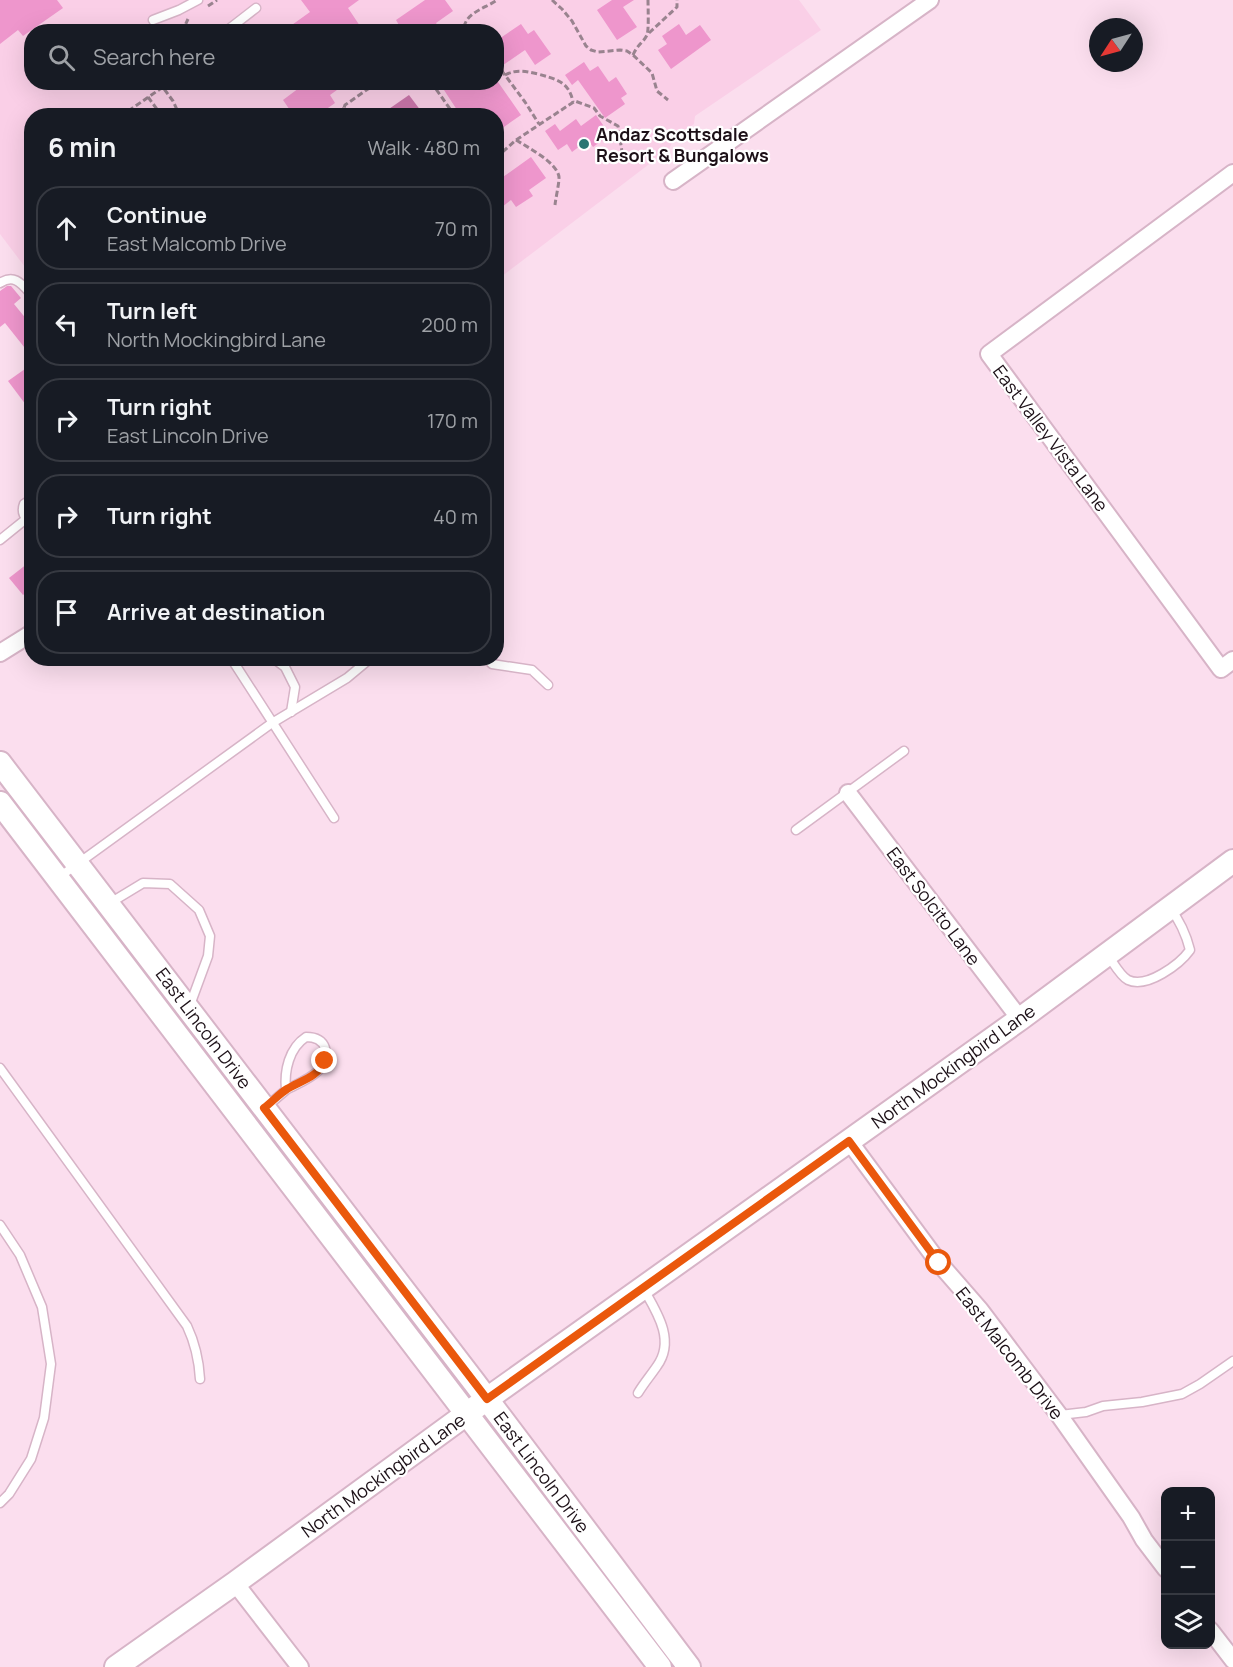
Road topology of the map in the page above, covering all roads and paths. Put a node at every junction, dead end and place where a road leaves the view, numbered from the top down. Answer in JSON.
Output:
{"nodes":[{"id":1,"x":198,"y":0,"type":"edge"},
{"id":2,"x":497,"y":0,"type":"edge"},
{"id":3,"x":552,"y":0,"type":"edge"},
{"id":4,"x":648,"y":0,"type":"edge"},
{"id":5,"x":677,"y":0,"type":"edge"},
{"id":6,"x":930,"y":0,"type":"edge"},
{"id":7,"x":256,"y":8,"type":"dead end"},
{"id":8,"x":153,"y":20,"type":"dead end"},
{"id":9,"x":235,"y":24,"type":"edge"},
{"id":10,"x":465,"y":24,"type":"edge"},
{"id":11,"x":647,"y":34,"type":"junction"},
{"id":12,"x":633,"y":55,"type":"junction"},
{"id":13,"x":505,"y":75,"type":"joint"},
{"id":14,"x":158,"y":90,"type":"edge"},
{"id":15,"x":165,"y":90,"type":"edge"},
{"id":16,"x":368,"y":90,"type":"edge"},
{"id":17,"x":437,"y":90,"type":"edge"},
{"id":18,"x":148,"y":97,"type":"junction"},
{"id":19,"x":668,"y":100,"type":"dead end"},
{"id":20,"x":573,"y":102,"type":"junction"},
{"id":21,"x":132,"y":108,"type":"edge"},
{"id":22,"x":156,"y":108,"type":"edge"},
{"id":23,"x":176,"y":108,"type":"edge"},
{"id":24,"x":344,"y":108,"type":"edge"},
{"id":25,"x":449,"y":108,"type":"edge"},
{"id":26,"x":538,"y":124,"type":"junction"},
{"id":27,"x":516,"y":140,"type":"junction"},
{"id":28,"x":504,"y":151,"type":"edge"},
{"id":29,"x":623,"y":158,"type":"dead end"},
{"id":30,"x":1233,"y":173,"type":"edge"},
{"id":31,"x":673,"y":181,"type":"dead end"},
{"id":32,"x":555,"y":205,"type":"dead end"},
{"id":33,"x":0,"y":283,"type":"edge"},
{"id":34,"x":24,"y":287,"type":"edge"},
{"id":35,"x":24,"y":524,"type":"edge"},
{"id":36,"x":0,"y":540,"type":"edge"},
{"id":37,"x":24,"y":638,"type":"edge"},
{"id":38,"x":0,"y":653,"type":"edge"},
{"id":39,"x":1233,"y":660,"type":"edge"},
{"id":40,"x":236,"y":666,"type":"edge"},
{"id":41,"x":283,"y":666,"type":"edge"},
{"id":42,"x":361,"y":666,"type":"edge"},
{"id":43,"x":504,"y":666,"type":"edge"},
{"id":44,"x":548,"y":685,"type":"dead end"},
{"id":45,"x":291,"y":712,"type":"junction"},
{"id":46,"x":272,"y":723,"type":"junction"},
{"id":47,"x":904,"y":751,"type":"dead end"},
{"id":48,"x":0,"y":763,"type":"edge"},
{"id":49,"x":848,"y":793,"type":"junction"},
{"id":50,"x":0,"y":803,"type":"edge"},
{"id":51,"x":334,"y":818,"type":"dead end"},
{"id":52,"x":796,"y":830,"type":"dead end"},
{"id":53,"x":1233,"y":861,"type":"edge"},
{"id":54,"x":77,"y":864,"type":"junction"},
{"id":55,"x":58,"y":878,"type":"junction"},
{"id":56,"x":108,"y":904,"type":"junction"},
{"id":57,"x":1170,"y":907,"type":"junction"},
{"id":58,"x":1107,"y":954,"type":"junction"},
{"id":59,"x":188,"y":1008,"type":"junction"},
{"id":60,"x":1020,"y":1019,"type":"junction"},
{"id":61,"x":0,"y":1068,"type":"edge"},
{"id":62,"x":286,"y":1090,"type":"junction"},
{"id":63,"x":263,"y":1106,"type":"junction"},
{"id":64,"x":241,"y":1118,"type":"junction"},
{"id":65,"x":849,"y":1141,"type":"junction"},
{"id":66,"x":0,"y":1225,"type":"edge"},
{"id":67,"x":643,"y":1288,"type":"junction"},
{"id":68,"x":1233,"y":1361,"type":"edge"},
{"id":69,"x":200,"y":1379,"type":"dead end"},
{"id":70,"x":638,"y":1393,"type":"dead end"},
{"id":71,"x":487,"y":1399,"type":"junction"},
{"id":72,"x":467,"y":1414,"type":"junction"},
{"id":73,"x":1059,"y":1415,"type":"junction"},
{"id":74,"x":0,"y":1503,"type":"edge"},
{"id":75,"x":1161,"y":1562,"type":"edge"},
{"id":76,"x":236,"y":1583,"type":"junction"},
{"id":77,"x":1215,"y":1637,"type":"edge"},
{"id":78,"x":674,"y":1647,"type":"junction"},
{"id":79,"x":1233,"y":1660,"type":"edge"},
{"id":80,"x":658,"y":1664,"type":"edge"},
{"id":81,"x":116,"y":1667,"type":"edge"},
{"id":82,"x":300,"y":1667,"type":"edge"},
{"id":83,"x":689,"y":1667,"type":"edge"}],
"edges":[{"from":1,"to":8,"type":"lane"},
{"from":2,"to":10,"type":"path"},
{"from":3,"to":12,"type":"path"},
{"from":4,"to":11,"type":"path"},
{"from":5,"to":11,"type":"path"},
{"from":6,"to":31,"type":"street"},
{"from":7,"to":9,"type":"lane"},
{"from":11,"to":12,"type":"path"},
{"from":12,"to":19,"type":"path"},
{"from":13,"to":20,"type":"path"},
{"from":13,"to":26,"type":"path"},
{"from":14,"to":18,"type":"path"},
{"from":15,"to":23,"type":"path"},
{"from":16,"to":24,"type":"path"},
{"from":17,"to":25,"type":"path"},
{"from":18,"to":21,"type":"path"},
{"from":18,"to":22,"type":"path"},
{"from":20,"to":26,"type":"path"},
{"from":20,"to":29,"type":"path"},
{"from":26,"to":27,"type":"path"},
{"from":27,"to":28,"type":"path"},
{"from":27,"to":32,"type":"path"},
{"from":30,"to":39,"type":"street","name":"East Valley Vista Lane"},
{"from":33,"to":34,"type":"lane"},
{"from":35,"to":36,"type":"lane"},
{"from":37,"to":38,"type":"street"},
{"from":40,"to":46,"type":"lane"},
{"from":41,"to":45,"type":"lane"},
{"from":42,"to":45,"type":"lane"},
{"from":43,"to":44,"type":"lane"},
{"from":45,"to":46,"type":"lane"},
{"from":46,"to":51,"type":"lane"},
{"from":46,"to":54,"type":"lane"},
{"from":47,"to":49,"type":"lane"},
{"from":48,"to":54,"type":"main road","name":"East Lincoln Drive"},
{"from":49,"to":52,"type":"lane"},
{"from":49,"to":60,"type":"street","name":"East Solcito Lane"},
{"from":50,"to":55,"type":"main road","name":"East Lincoln Drive"},
{"from":53,"to":57,"type":"main road","name":"North Mockingbird Lane"},
{"from":54,"to":55,"type":"lane"},
{"from":54,"to":56,"type":"main road","name":"East Lincoln Drive"},
{"from":55,"to":64,"type":"main road","name":"East Lincoln Drive"},
{"from":56,"to":59,"type":"main road","name":"East Lincoln Drive"},
{"from":56,"to":59,"type":"lane"},
{"from":57,"to":58,"type":"main road","name":"North Mockingbird Lane"},
{"from":57,"to":58,"type":"lane"},
{"from":58,"to":60,"type":"main road","name":"North Mockingbird Lane"},
{"from":59,"to":63,"type":"main road","name":"East Lincoln Drive"},
{"from":60,"to":65,"type":"main road","name":"North Mockingbird Lane"},
{"from":61,"to":69,"type":"lane"},
{"from":62,"to":62,"type":"lane"},
{"from":62,"to":63,"type":"lane"},
{"from":63,"to":64,"type":"main road"},
{"from":63,"to":71,"type":"main road","name":"East Lincoln Drive"},
{"from":64,"to":72,"type":"main road","name":"East Lincoln Drive"},
{"from":65,"to":67,"type":"main road","name":"North Mockingbird Lane"},
{"from":65,"to":73,"type":"street","name":"East Malcomb Drive"},
{"from":66,"to":74,"type":"lane"},
{"from":67,"to":70,"type":"lane"},
{"from":67,"to":71,"type":"main road","name":"North Mockingbird Lane"},
{"from":68,"to":73,"type":"lane"},
{"from":71,"to":72,"type":"main road","name":"North Mockingbird Lane"},
{"from":71,"to":78,"type":"main road","name":"East Lincoln Drive"},
{"from":72,"to":76,"type":"main road","name":"North Mockingbird Lane"},
{"from":72,"to":80,"type":"main road","name":"East Lincoln Drive"},
{"from":73,"to":75,"type":"street","name":"East Malcomb Drive"},
{"from":76,"to":81,"type":"main road","name":"North Mockingbird Lane"},
{"from":76,"to":82,"type":"street"},
{"from":77,"to":79,"type":"street"},
{"from":78,"to":80,"type":"main road"},
{"from":78,"to":83,"type":"main road","name":"East Lincoln Drive"}]}
